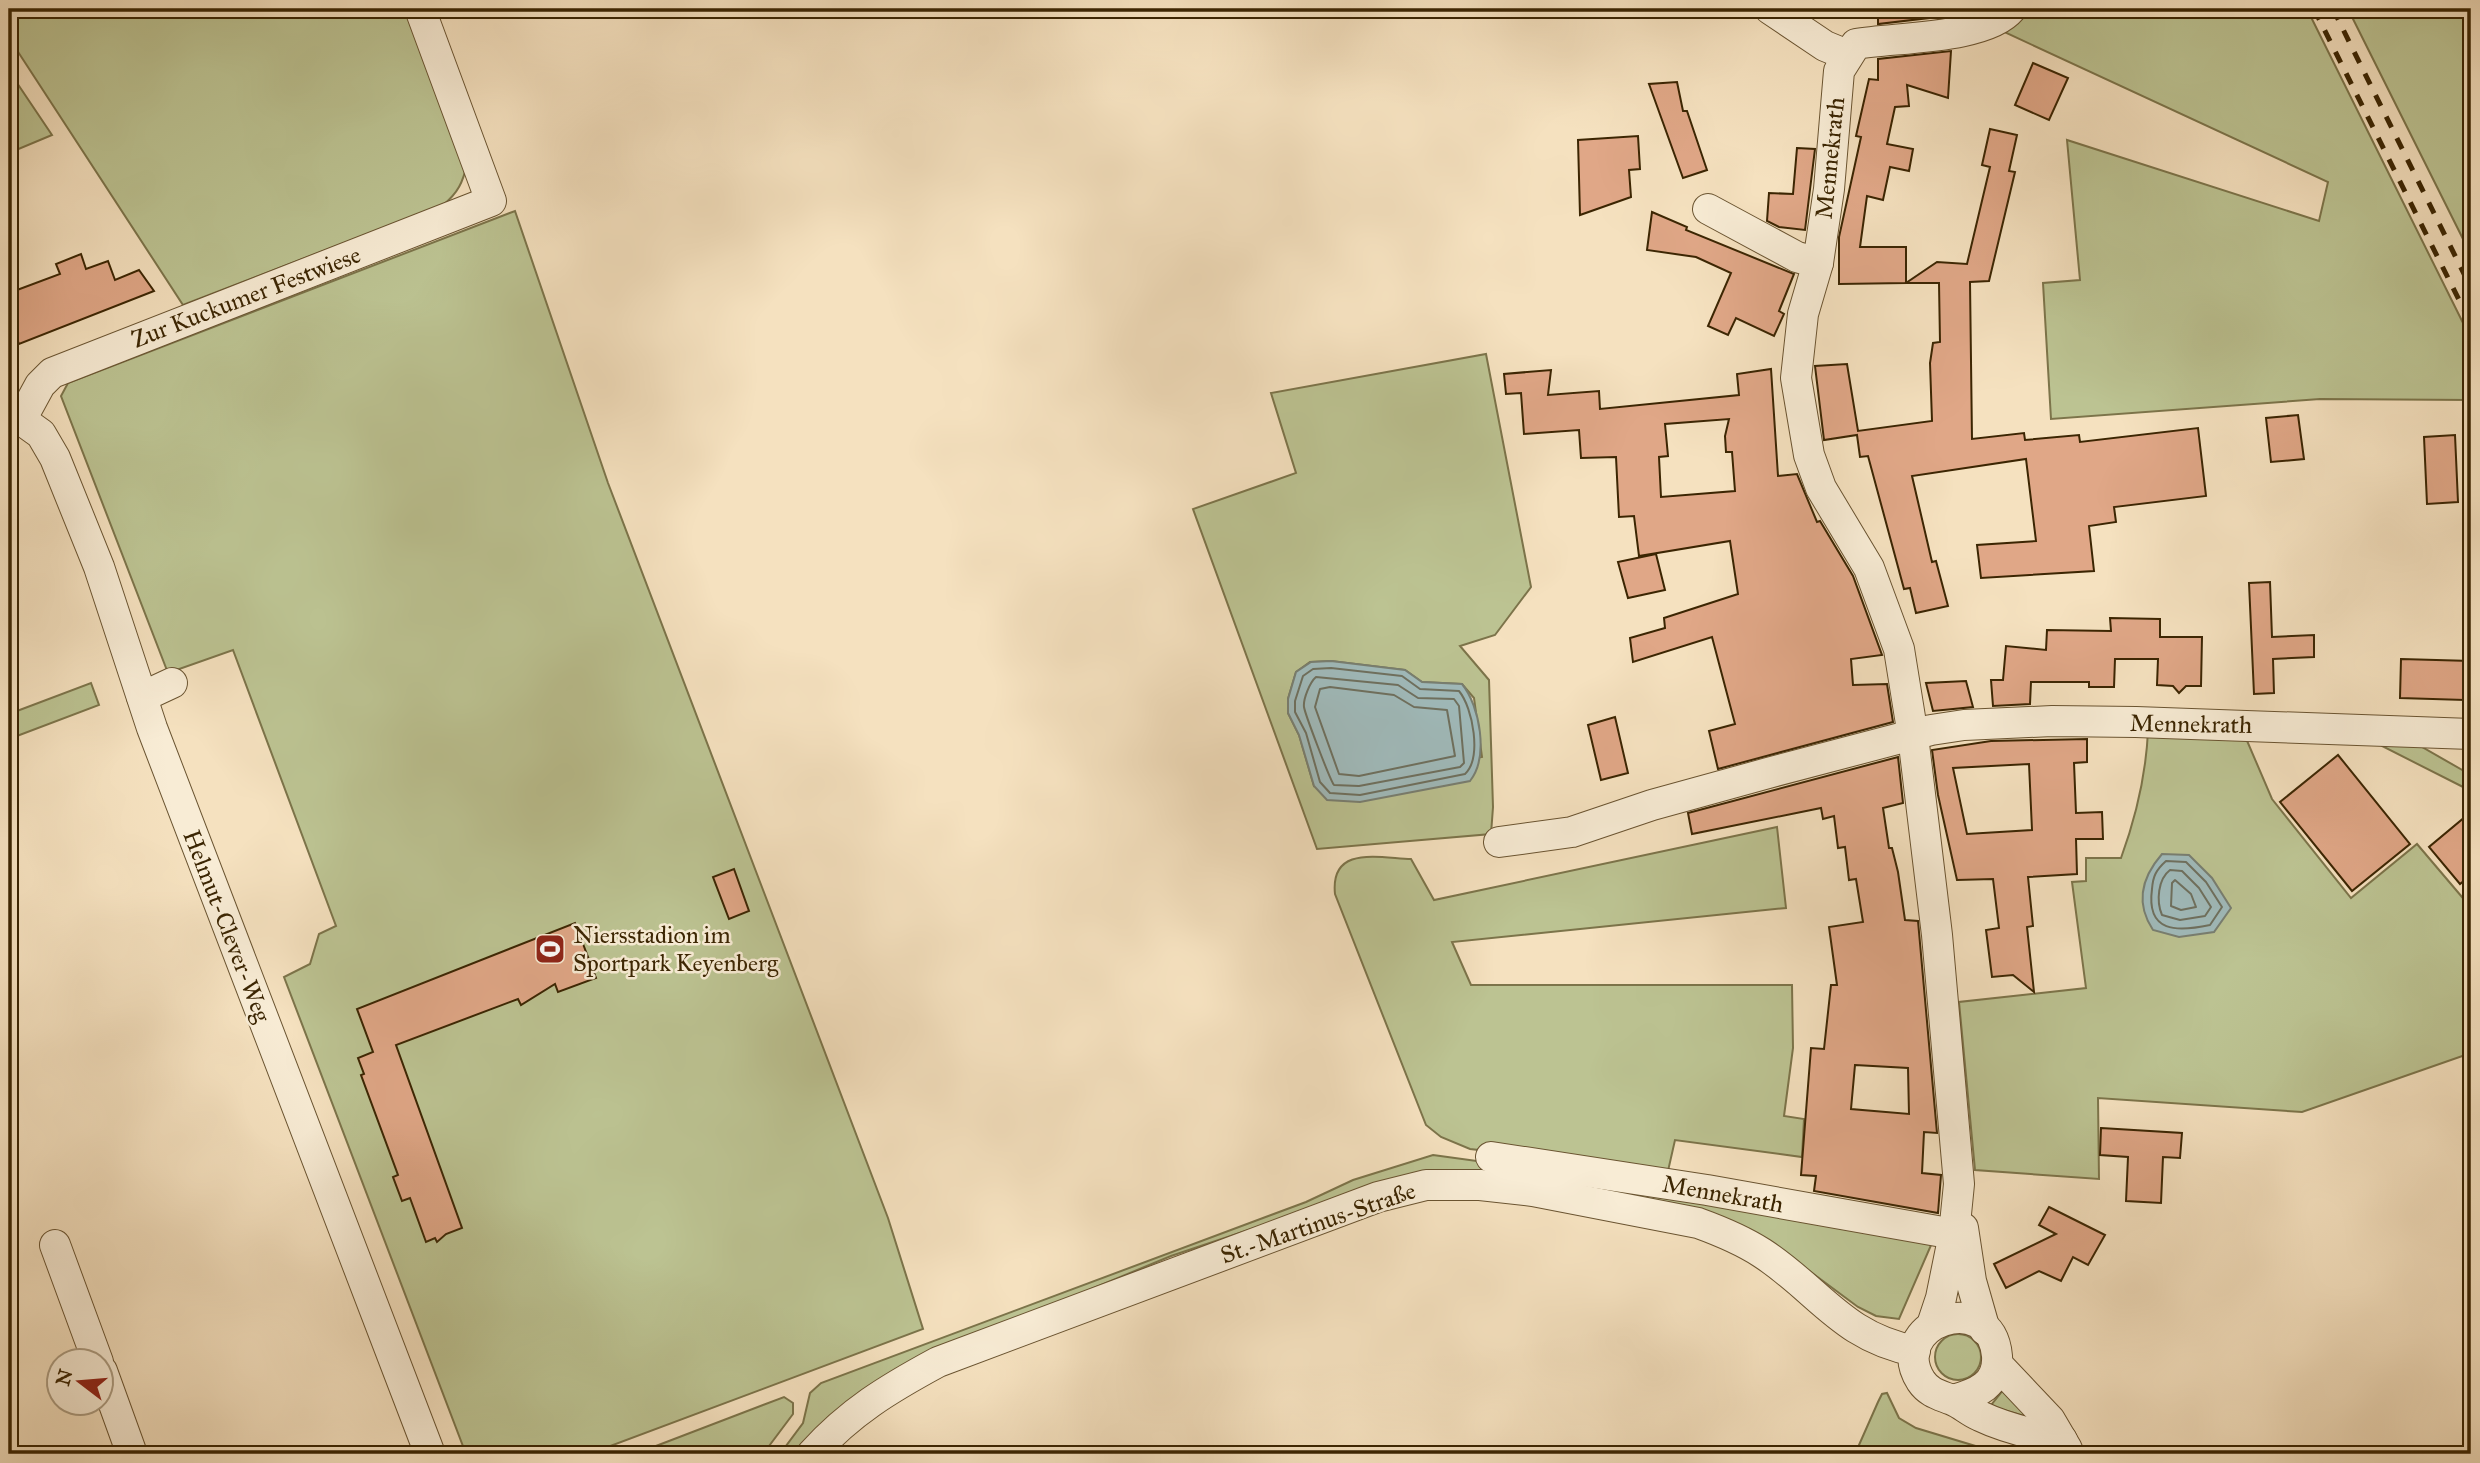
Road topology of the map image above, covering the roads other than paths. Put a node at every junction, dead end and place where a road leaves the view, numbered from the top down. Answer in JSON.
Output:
{"nodes":[{"id":1,"x":420,"y":9,"type":"edge"},
{"id":2,"x":1770,"y":9,"type":"edge"},
{"id":3,"x":2011,"y":9,"type":"edge"},
{"id":4,"x":1847,"y":55,"type":"junction"},
{"id":5,"x":1708,"y":209,"type":"dead end"},
{"id":6,"x":1818,"y":263,"type":"junction"},
{"id":7,"x":15,"y":415,"type":"edge"},
{"id":8,"x":172,"y":683,"type":"dead end"},
{"id":9,"x":142,"y":697,"type":"junction"},
{"id":10,"x":2471,"y":734,"type":"edge"},
{"id":11,"x":1913,"y":736,"type":"junction"},
{"id":12,"x":1499,"y":842,"type":"dead end"},
{"id":13,"x":1491,"y":1157,"type":"dead end"},
{"id":14,"x":1958,"y":1202,"type":"junction"},
{"id":15,"x":1954,"y":1234,"type":"junction"},
{"id":16,"x":55,"y":1245,"type":"dead end"},
{"id":17,"x":1932,"y":1325,"type":"junction"},
{"id":18,"x":1985,"y":1330,"type":"junction"},
{"id":19,"x":93,"y":1348,"type":"edge"},
{"id":20,"x":1915,"y":1351,"type":"junction"},
{"id":21,"x":1997,"y":1364,"type":"junction"},
{"id":22,"x":1953,"y":1400,"type":"junction"},
{"id":23,"x":116,"y":1410,"type":"edge"},
{"id":24,"x":2066,"y":1447,"type":"edge"},
{"id":25,"x":132,"y":1454,"type":"edge"},
{"id":26,"x":430,"y":1454,"type":"edge"},
{"id":27,"x":812,"y":1454,"type":"edge"}],
"edges":[{"from":1,"to":7,"type":"street","name":"Zur Kuckumer Festwiese"},
{"from":2,"to":4,"type":"street"},
{"from":3,"to":4,"type":"street"},
{"from":4,"to":6,"type":"street","name":"Mennekrath"},
{"from":5,"to":6,"type":"street"},
{"from":6,"to":11,"type":"street","name":"Mennekrath"},
{"from":7,"to":9,"type":"street","name":"Helmut-Clever-Weg"},
{"from":8,"to":9,"type":"street"},
{"from":9,"to":26,"type":"street","name":"Helmut-Clever-Weg"},
{"from":10,"to":11,"type":"street","name":"Mennekrath"},
{"from":11,"to":12,"type":"street","name":"Mennekrath"},
{"from":11,"to":14,"type":"street","name":"Mennekrath"},
{"from":13,"to":15,"type":"street","name":"Mennekrath"},
{"from":14,"to":15,"type":"street","name":"Mennekrath"},
{"from":14,"to":18,"type":"street","name":"Mennekrath"},
{"from":15,"to":17,"type":"street","name":"Mennekrath"},
{"from":16,"to":19,"type":"street"},
{"from":17,"to":18,"type":"street"},
{"from":17,"to":20,"type":"street"},
{"from":18,"to":21,"type":"street"},
{"from":20,"to":22,"type":"street"},
{"from":20,"to":27,"type":"street","name":"St.-Martinus-Straße"},
{"from":21,"to":22,"type":"street"},
{"from":21,"to":24,"type":"street"},
{"from":22,"to":24,"type":"street"},
{"from":23,"to":25,"type":"street"}]}
